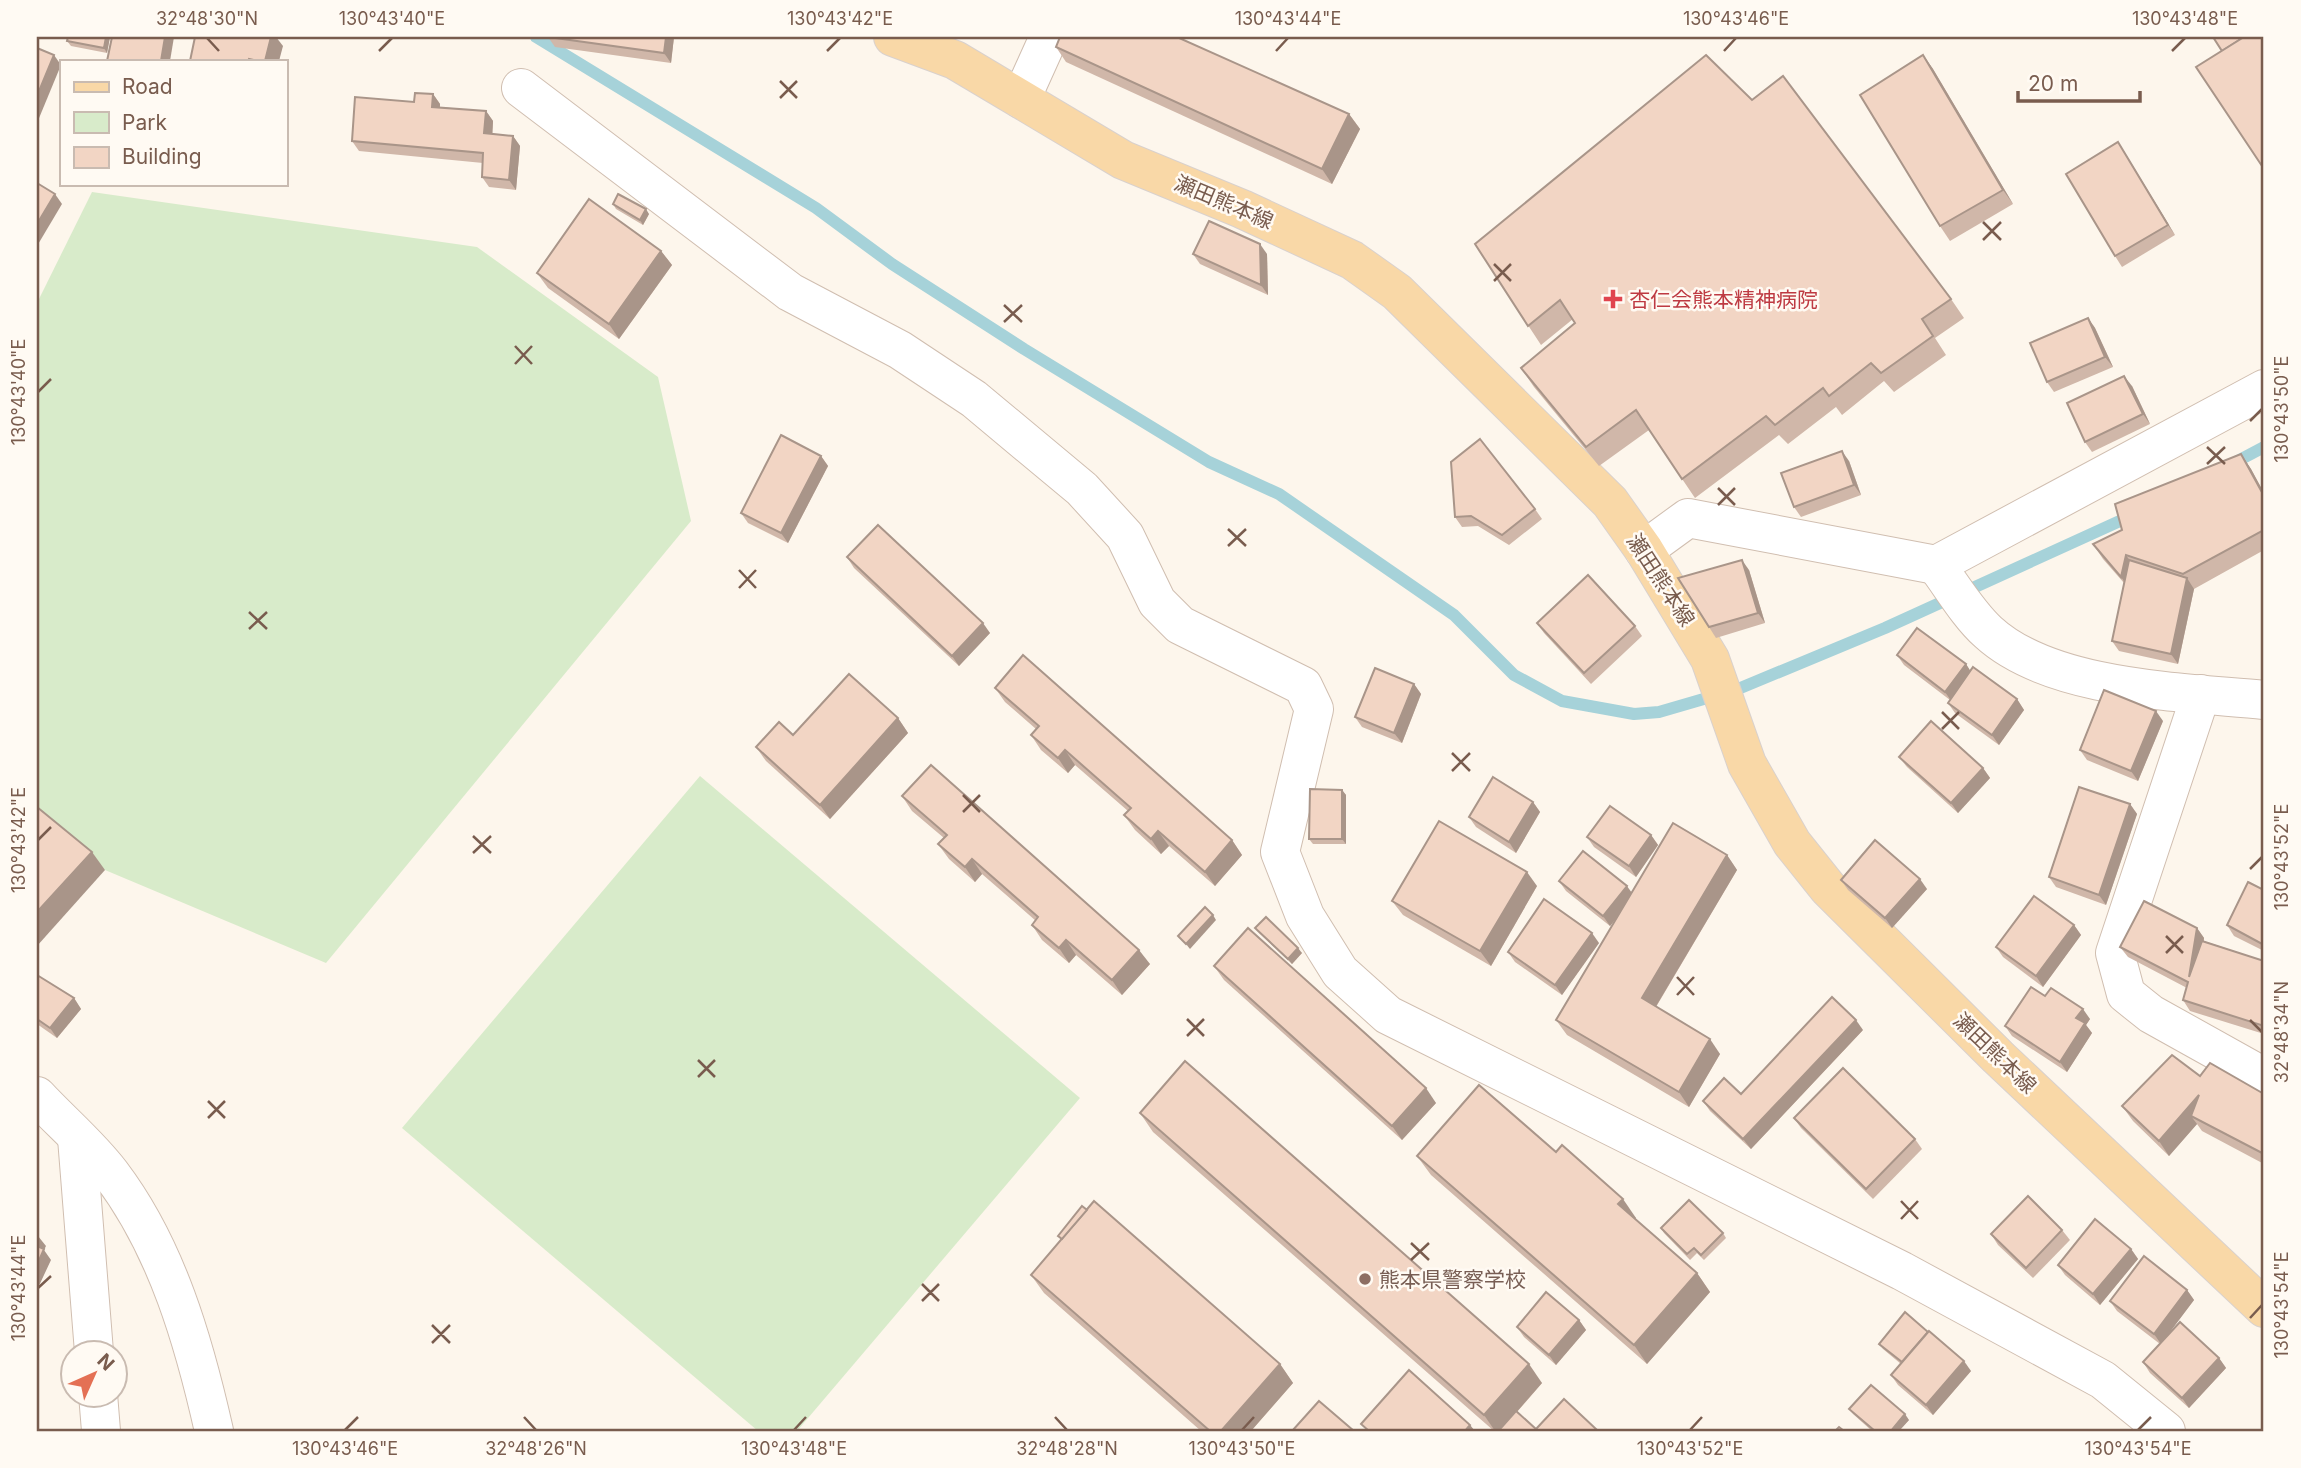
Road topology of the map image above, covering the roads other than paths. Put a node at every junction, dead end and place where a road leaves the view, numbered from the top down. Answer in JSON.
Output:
{"nodes":[{"id":1,"x":893,"y":37,"type":"edge"},
{"id":2,"x":1049,"y":37,"type":"edge"},
{"id":3,"x":521,"y":88,"type":"dead end"},
{"id":4,"x":1021,"y":99,"type":"junction"},
{"id":5,"x":2264,"y":388,"type":"edge"},
{"id":6,"x":1644,"y":550,"type":"junction"},
{"id":7,"x":1936,"y":565,"type":"junction"},
{"id":8,"x":2201,"y":694,"type":"junction"},
{"id":9,"x":2264,"y":699,"type":"edge"},
{"id":10,"x":2264,"y":1077,"type":"edge"},
{"id":11,"x":37,"y":1097,"type":"edge"},
{"id":12,"x":76,"y":1138,"type":"junction"},
{"id":13,"x":2264,"y":1308,"type":"edge"},
{"id":14,"x":93,"y":1338,"type":"edge"},
{"id":15,"x":99,"y":1408,"type":"edge"},
{"id":16,"x":101,"y":1431,"type":"edge"},
{"id":17,"x":214,"y":1431,"type":"edge"},
{"id":18,"x":2166,"y":1431,"type":"edge"}],
"edges":[{"from":1,"to":4,"type":"main road","name":"瀬田熊本線"},
{"from":2,"to":4,"type":"street"},
{"from":3,"to":18,"type":"street"},
{"from":4,"to":6,"type":"main road","name":"瀬田熊本線"},
{"from":5,"to":7,"type":"street"},
{"from":6,"to":7,"type":"street"},
{"from":6,"to":13,"type":"main road","name":"瀬田熊本線"},
{"from":7,"to":8,"type":"street"},
{"from":8,"to":9,"type":"street"},
{"from":8,"to":10,"type":"street"},
{"from":11,"to":12,"type":"street"},
{"from":12,"to":14,"type":"street"},
{"from":12,"to":17,"type":"street"},
{"from":15,"to":16,"type":"street"}]}
